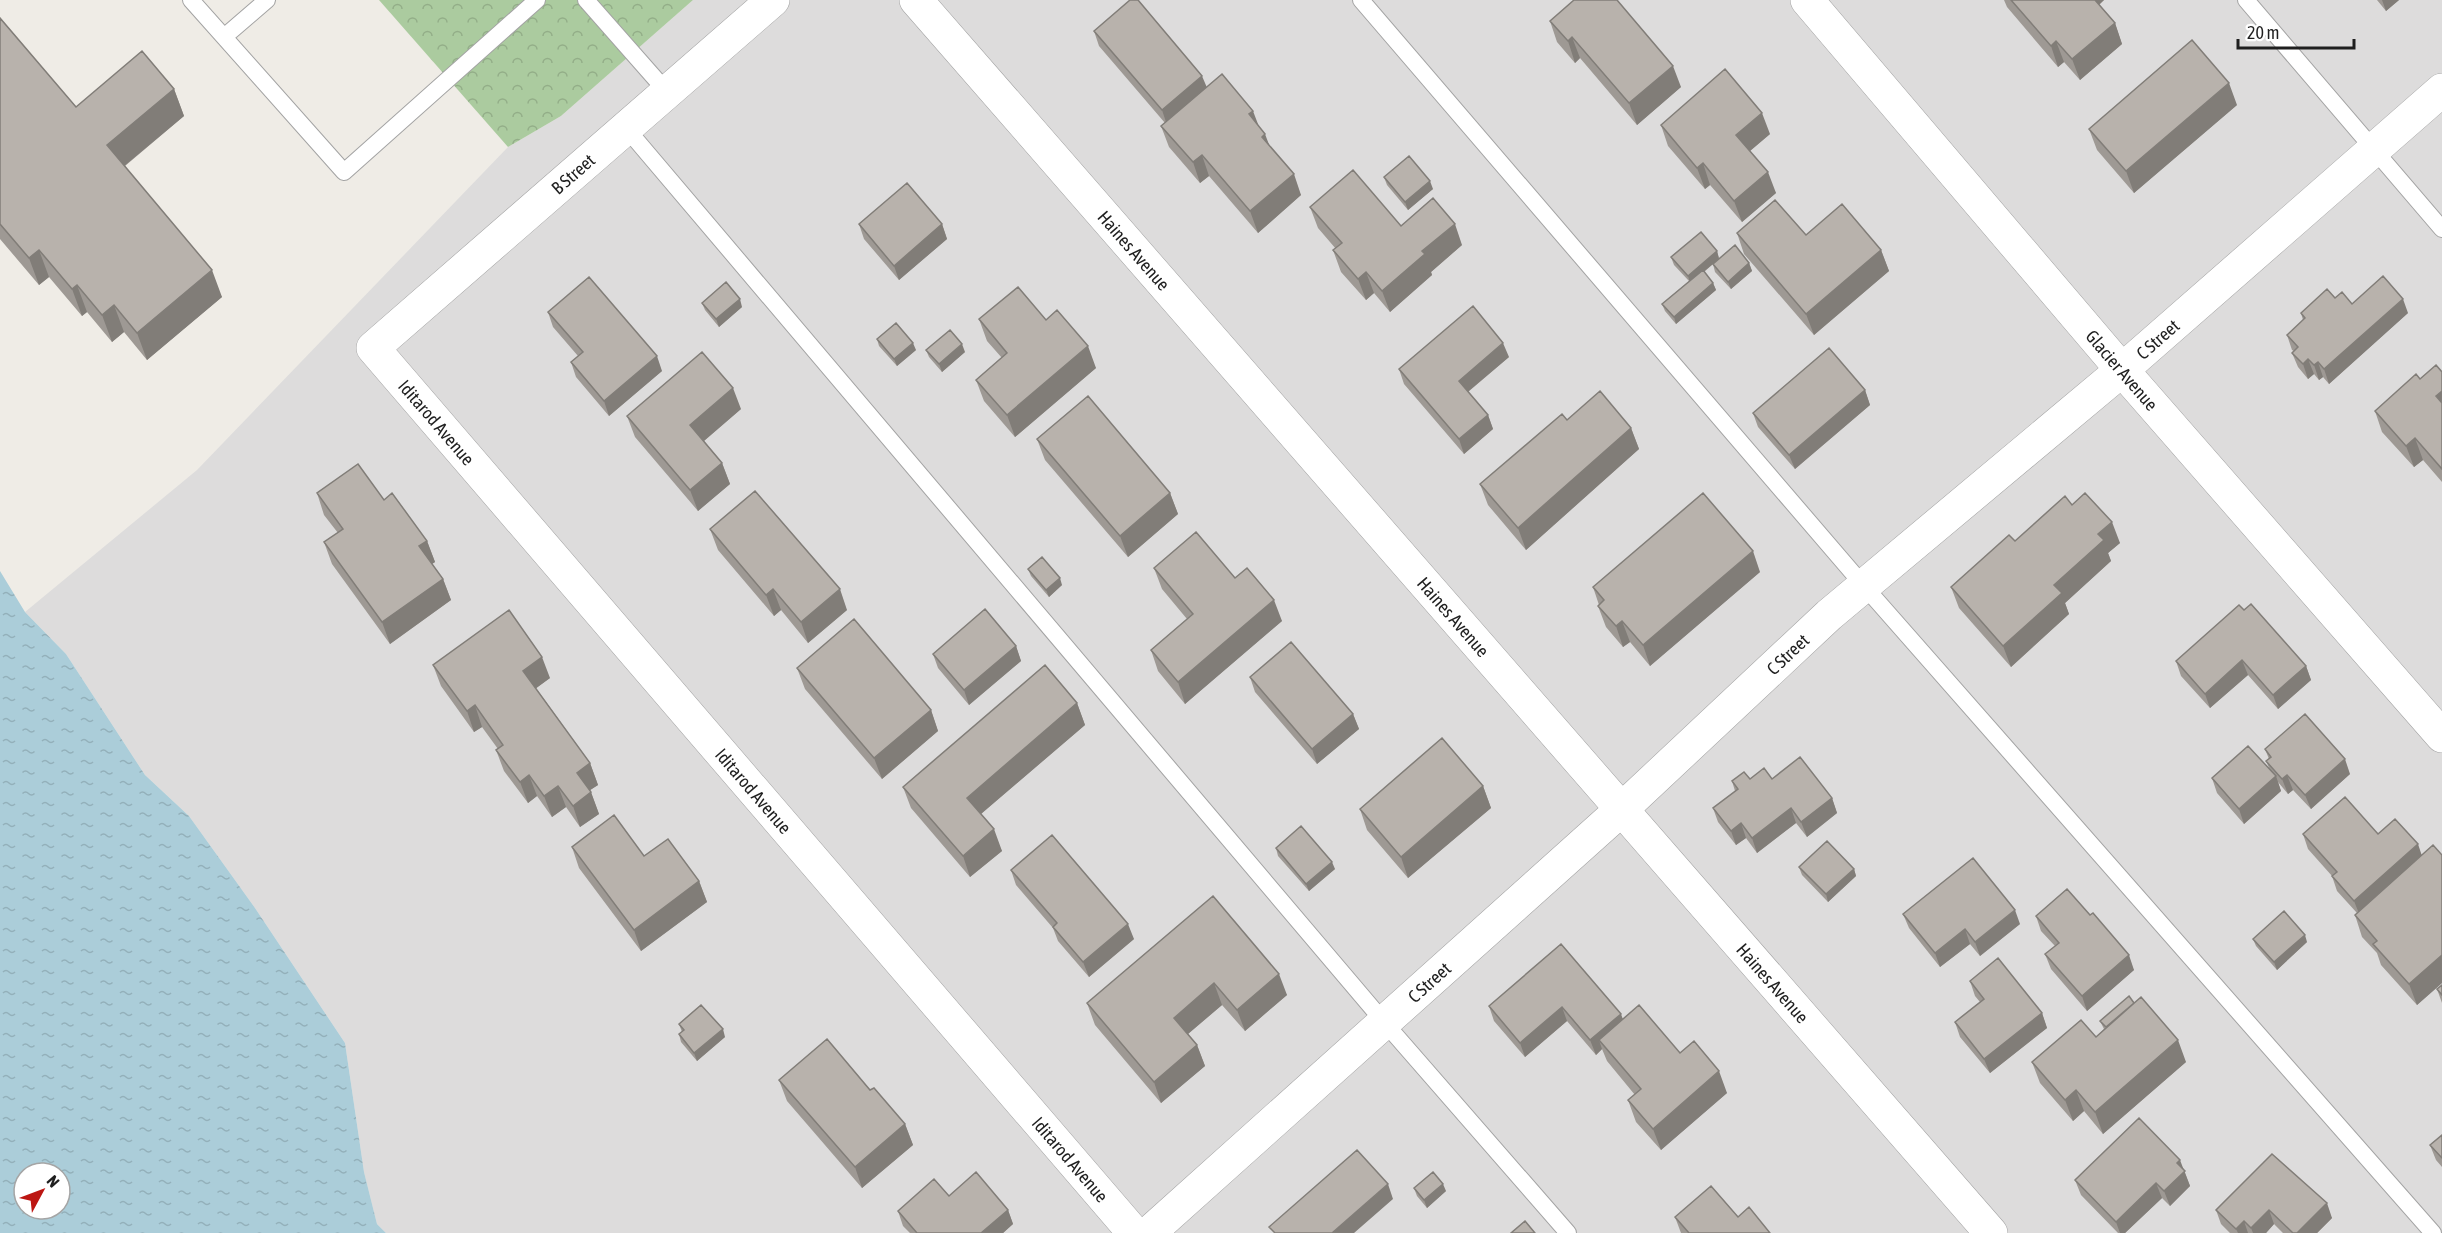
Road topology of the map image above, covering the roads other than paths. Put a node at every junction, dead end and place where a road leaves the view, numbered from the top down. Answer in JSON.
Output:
{"nodes":[{"id":1,"x":192,"y":0,"type":"edge"},
{"id":2,"x":267,"y":0,"type":"edge"},
{"id":3,"x":537,"y":0,"type":"edge"},
{"id":4,"x":586,"y":0,"type":"edge"},
{"id":5,"x":773,"y":0,"type":"edge"},
{"id":6,"x":916,"y":0,"type":"edge"},
{"id":7,"x":1361,"y":0,"type":"edge"},
{"id":8,"x":1807,"y":0,"type":"edge"},
{"id":9,"x":2246,"y":0,"type":"edge"},
{"id":10,"x":224,"y":37,"type":"junction"},
{"id":11,"x":2442,"y":90,"type":"edge"},
{"id":12,"x":668,"y":92,"type":"junction"},
{"id":13,"x":626,"y":128,"type":"junction"},
{"id":14,"x":2371,"y":149,"type":"junction"},
{"id":15,"x":2442,"y":229,"type":"edge"},
{"id":16,"x":373,"y":348,"type":"joint"},
{"id":17,"x":2122,"y":370,"type":"junction"},
{"id":18,"x":1864,"y":586,"type":"junction"},
{"id":19,"x":2442,"y":736,"type":"edge"},
{"id":20,"x":1622,"y":809,"type":"junction"},
{"id":21,"x":1384,"y":1022,"type":"junction"},
{"id":22,"x":1134,"y":1233,"type":"edge"},
{"id":23,"x":1149,"y":1233,"type":"edge"},
{"id":24,"x":1568,"y":1233,"type":"edge"},
{"id":25,"x":1991,"y":1233,"type":"edge"},
{"id":26,"x":2433,"y":1233,"type":"edge"}],
"edges":[{"from":1,"to":10,"type":"lane"},
{"from":2,"to":10,"type":"lane"},
{"from":3,"to":10,"type":"lane"},
{"from":4,"to":12,"type":"lane"},
{"from":5,"to":12,"type":"street","name":"B Street"},
{"from":6,"to":20,"type":"street","name":"Haines Avenue"},
{"from":7,"to":18,"type":"lane"},
{"from":8,"to":17,"type":"street","name":"Glacier Avenue"},
{"from":9,"to":14,"type":"lane"},
{"from":11,"to":14,"type":"street","name":"C Street"},
{"from":12,"to":13,"type":"street","name":"B Street"},
{"from":13,"to":16,"type":"street","name":"B Street"},
{"from":13,"to":21,"type":"lane"},
{"from":14,"to":15,"type":"lane"},
{"from":14,"to":17,"type":"street","name":"C Street"},
{"from":16,"to":22,"type":"street","name":"Iditarod Avenue"},
{"from":17,"to":18,"type":"street","name":"C Street"},
{"from":17,"to":19,"type":"street","name":"Glacier Avenue"},
{"from":18,"to":20,"type":"street","name":"C Street"},
{"from":18,"to":26,"type":"lane"},
{"from":20,"to":21,"type":"street","name":"C Street"},
{"from":20,"to":25,"type":"street","name":"Haines Avenue"},
{"from":21,"to":23,"type":"street","name":"C Street"},
{"from":21,"to":24,"type":"lane"}]}
